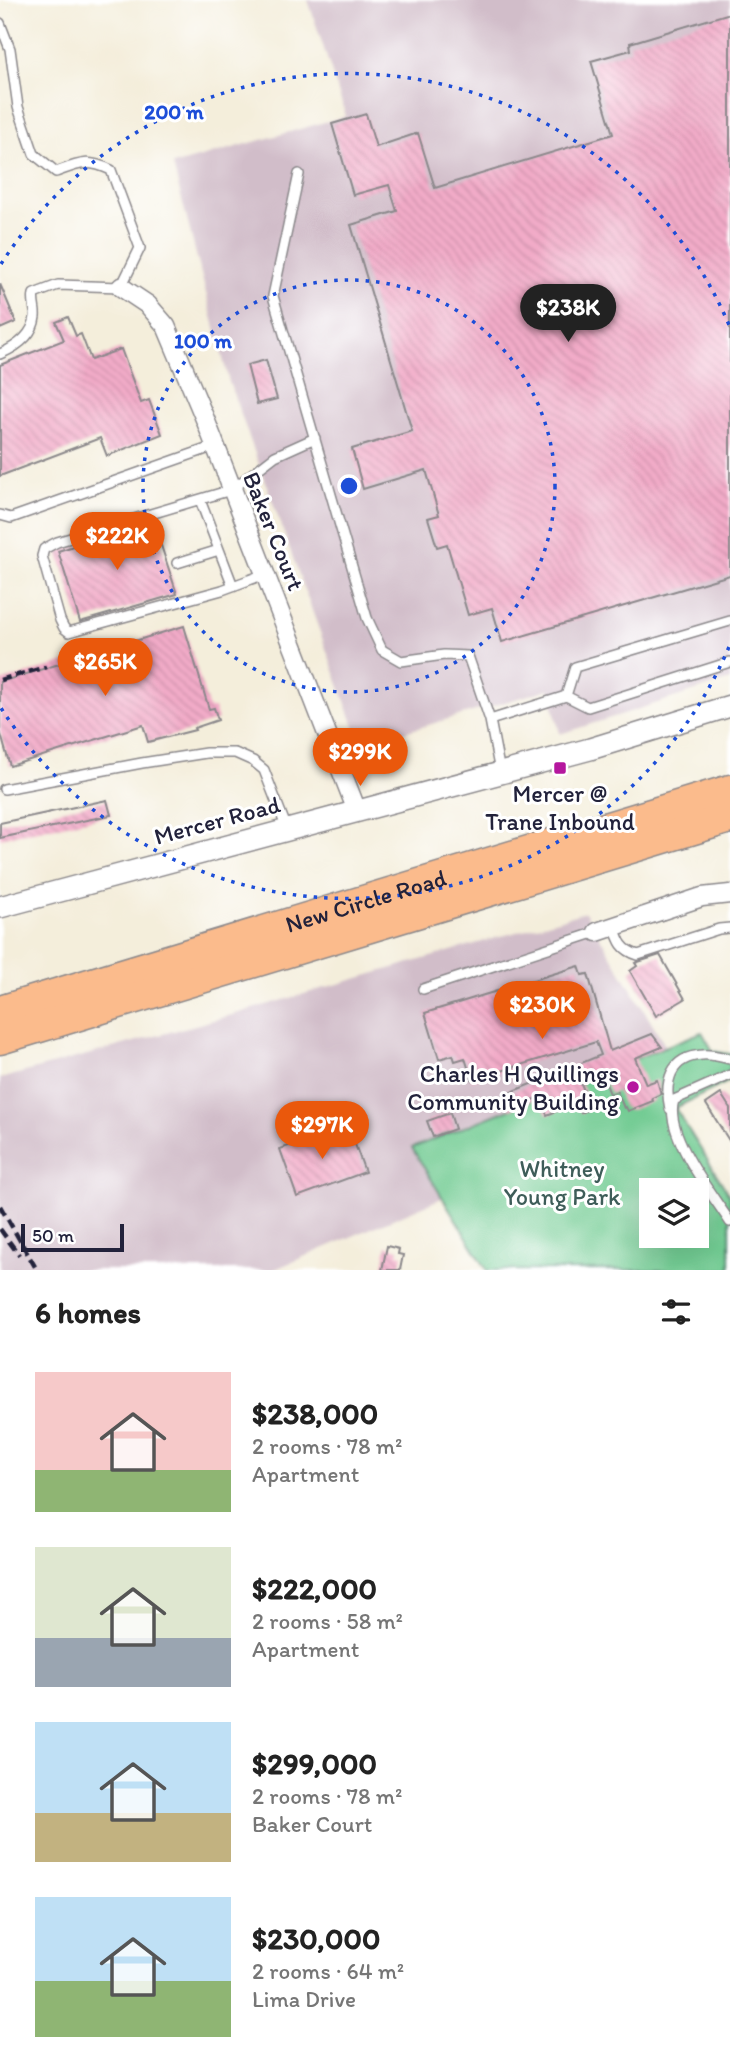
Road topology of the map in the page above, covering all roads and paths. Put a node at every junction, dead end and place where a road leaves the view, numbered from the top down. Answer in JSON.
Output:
{"nodes":[{"id":1,"x":0,"y":23,"type":"edge"},
{"id":2,"x":299,"y":174,"type":"dead end"},
{"id":3,"x":121,"y":287,"type":"junction"},
{"id":4,"x":0,"y":354,"type":"edge"},
{"id":5,"x":315,"y":438,"type":"junction"},
{"id":6,"x":215,"y":446,"type":"junction"},
{"id":7,"x":231,"y":490,"type":"junction"},
{"id":8,"x":200,"y":500,"type":"junction"},
{"id":9,"x":0,"y":515,"type":"edge"},
{"id":10,"x":219,"y":550,"type":"junction"},
{"id":11,"x":177,"y":563,"type":"dead end"},
{"id":12,"x":265,"y":574,"type":"junction"},
{"id":13,"x":233,"y":586,"type":"junction"},
{"id":14,"x":730,"y":621,"type":"edge"},
{"id":15,"x":730,"y":662,"type":"edge"},
{"id":16,"x":566,"y":696,"type":"junction"},
{"id":17,"x":730,"y":706,"type":"edge"},
{"id":18,"x":490,"y":720,"type":"junction"},
{"id":19,"x":500,"y":772,"type":"junction"},
{"id":20,"x":4,"y":789,"type":"dead end"},
{"id":21,"x":730,"y":790,"type":"edge"},
{"id":22,"x":357,"y":811,"type":"junction"},
{"id":23,"x":730,"y":818,"type":"edge"},
{"id":24,"x":287,"y":829,"type":"junction"},
{"id":25,"x":730,"y":894,"type":"edge"},
{"id":26,"x":0,"y":907,"type":"edge"},
{"id":27,"x":730,"y":928,"type":"edge"},
{"id":28,"x":606,"y":929,"type":"junction"},
{"id":29,"x":423,"y":989,"type":"dead end"},
{"id":30,"x":0,"y":1011,"type":"edge"},
{"id":31,"x":0,"y":1039,"type":"edge"},
{"id":32,"x":730,"y":1059,"type":"edge"},
{"id":33,"x":730,"y":1075,"type":"edge"},
{"id":34,"x":670,"y":1110,"type":"junction"},
{"id":35,"x":730,"y":1222,"type":"edge"}],
"edges":[{"from":1,"to":3,"type":"lane"},
{"from":2,"to":5,"type":"lane"},
{"from":3,"to":4,"type":"lane"},
{"from":3,"to":6,"type":"street","name":"Baker Court"},
{"from":5,"to":7,"type":"lane"},
{"from":5,"to":18,"type":"lane"},
{"from":6,"to":7,"type":"street","name":"Baker Court"},
{"from":6,"to":9,"type":"lane"},
{"from":7,"to":8,"type":"lane"},
{"from":7,"to":12,"type":"street","name":"Baker Court"},
{"from":8,"to":10,"type":"lane"},
{"from":8,"to":13,"type":"lane"},
{"from":10,"to":11,"type":"lane"},
{"from":10,"to":13,"type":"lane"},
{"from":12,"to":13,"type":"lane"},
{"from":12,"to":22,"type":"street","name":"Baker Court"},
{"from":14,"to":16,"type":"lane"},
{"from":15,"to":16,"type":"lane"},
{"from":16,"to":18,"type":"lane"},
{"from":17,"to":19,"type":"street","name":"Mercer Road"},
{"from":18,"to":19,"type":"lane"},
{"from":19,"to":22,"type":"street","name":"Mercer Road"},
{"from":20,"to":24,"type":"lane"},
{"from":21,"to":30,"type":"highway","name":"New Circle Road"},
{"from":22,"to":24,"type":"street","name":"Mercer Road"},
{"from":23,"to":31,"type":"highway","name":"New Circle Road"},
{"from":24,"to":26,"type":"street","name":"Mercer Road"},
{"from":25,"to":28,"type":"street"},
{"from":27,"to":28,"type":"lane"},
{"from":28,"to":29,"type":"lane"},
{"from":32,"to":34,"type":"lane"},
{"from":33,"to":34,"type":"lane"},
{"from":34,"to":35,"type":"lane"}]}
